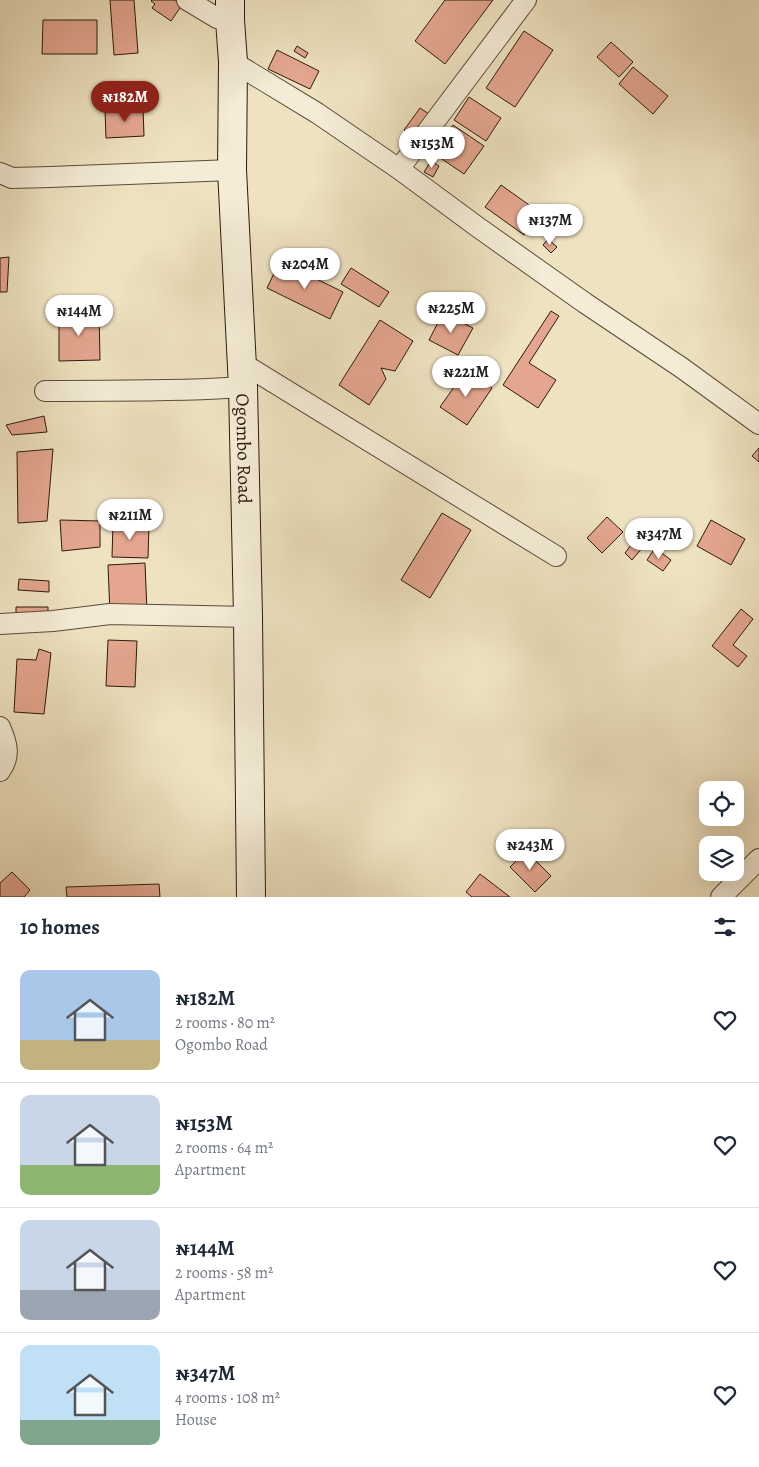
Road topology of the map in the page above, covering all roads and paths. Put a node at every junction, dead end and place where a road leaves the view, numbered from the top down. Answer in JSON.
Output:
{"nodes":[{"id":1,"x":187,"y":0,"type":"edge"},
{"id":2,"x":526,"y":0,"type":"edge"},
{"id":3,"x":230,"y":10,"type":"edge"},
{"id":4,"x":233,"y":62,"type":"junction"},
{"id":5,"x":399,"y":169,"type":"junction"},
{"id":6,"x":232,"y":170,"type":"junction"},
{"id":7,"x":0,"y":172,"type":"edge"},
{"id":8,"x":242,"y":375,"type":"junction"},
{"id":9,"x":45,"y":391,"type":"dead end"},
{"id":10,"x":759,"y":424,"type":"edge"},
{"id":11,"x":556,"y":556,"type":"dead end"},
{"id":12,"x":248,"y":617,"type":"junction"},
{"id":13,"x":0,"y":624,"type":"edge"},
{"id":14,"x":0,"y":727,"type":"edge"},
{"id":15,"x":0,"y":771,"type":"edge"},
{"id":16,"x":759,"y":859,"type":"edge"},
{"id":17,"x":251,"y":897,"type":"edge"},
{"id":18,"x":721,"y":897,"type":"edge"}],
"edges":[{"from":1,"to":3,"type":"street"},
{"from":2,"to":5,"type":"street"},
{"from":3,"to":4,"type":"main road","name":"Ogombo Road"},
{"from":4,"to":5,"type":"street"},
{"from":4,"to":6,"type":"main road","name":"Ogombo Road"},
{"from":5,"to":10,"type":"street"},
{"from":6,"to":7,"type":"street"},
{"from":6,"to":8,"type":"main road","name":"Ogombo Road"},
{"from":8,"to":9,"type":"street"},
{"from":8,"to":11,"type":"street"},
{"from":8,"to":12,"type":"main road","name":"Ogombo Road"},
{"from":12,"to":13,"type":"street"},
{"from":12,"to":17,"type":"main road","name":"Ogombo Road"},
{"from":14,"to":15,"type":"street"},
{"from":16,"to":18,"type":"street"}]}
